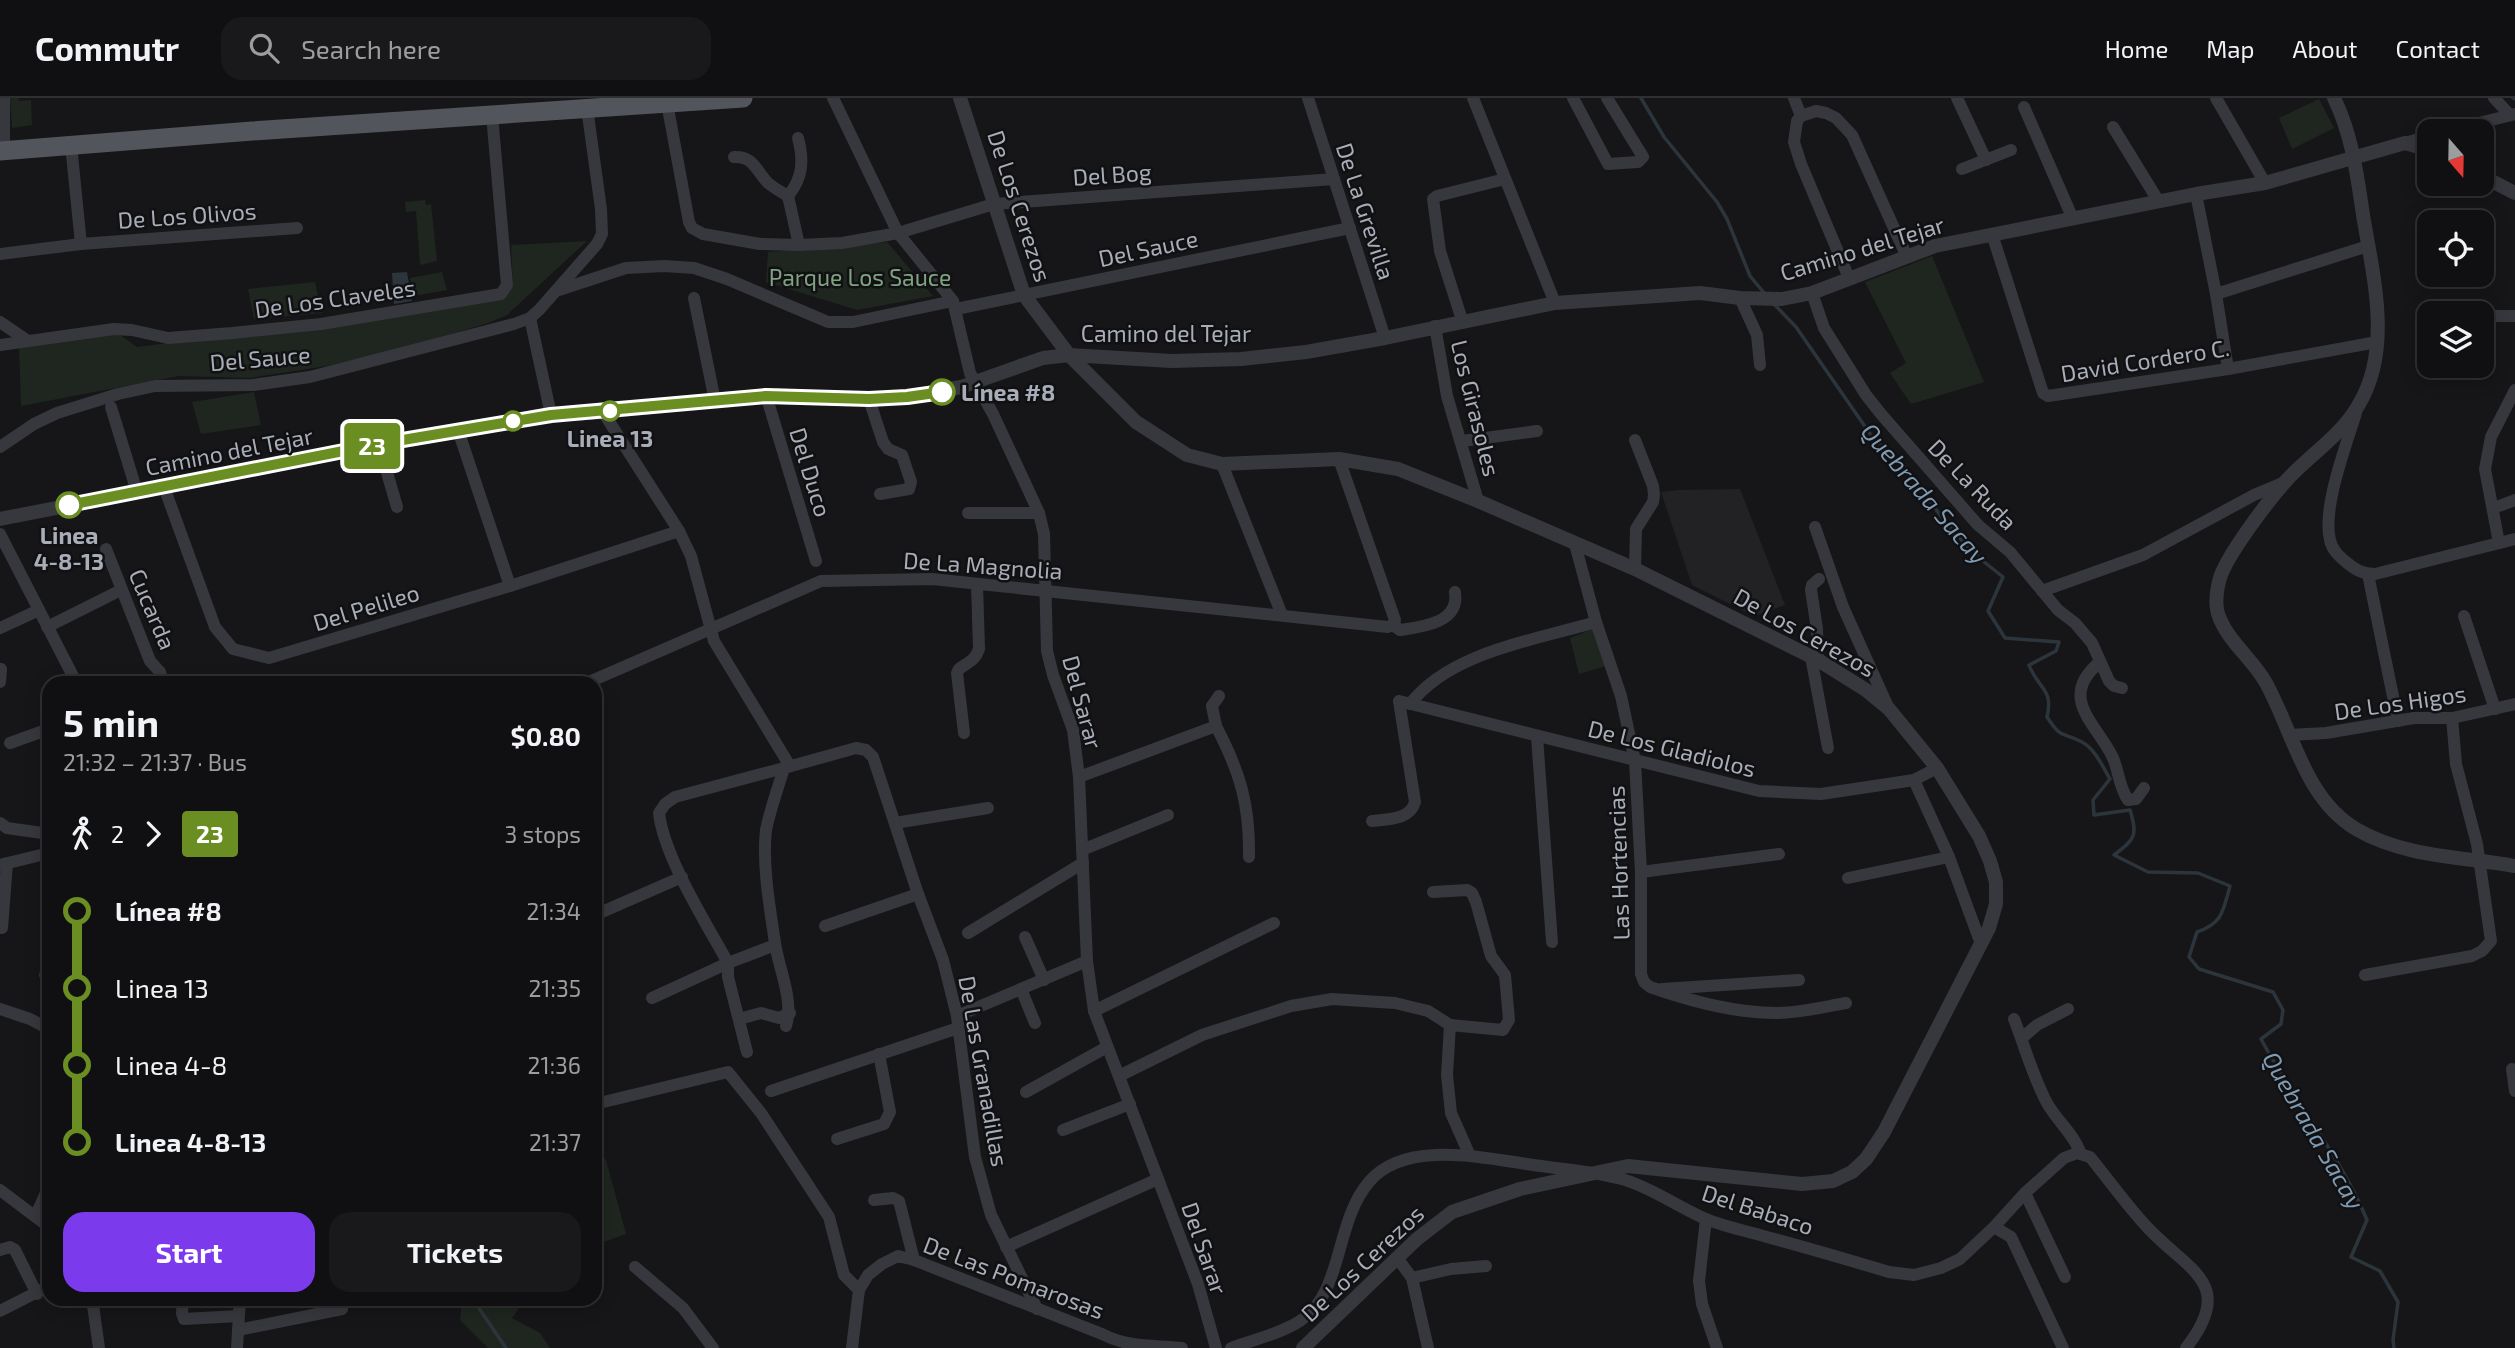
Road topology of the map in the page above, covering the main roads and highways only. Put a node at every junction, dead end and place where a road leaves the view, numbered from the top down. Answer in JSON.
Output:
{"nodes":[{"id":1,"x":549,"y":98,"type":"edge"},
{"id":2,"x":743,"y":98,"type":"edge"},
{"id":3,"x":1,"y":144,"type":"edge"}],
"edges":[{"from":1,"to":3,"type":"main road"},
{"from":2,"to":3,"type":"main road"}]}
